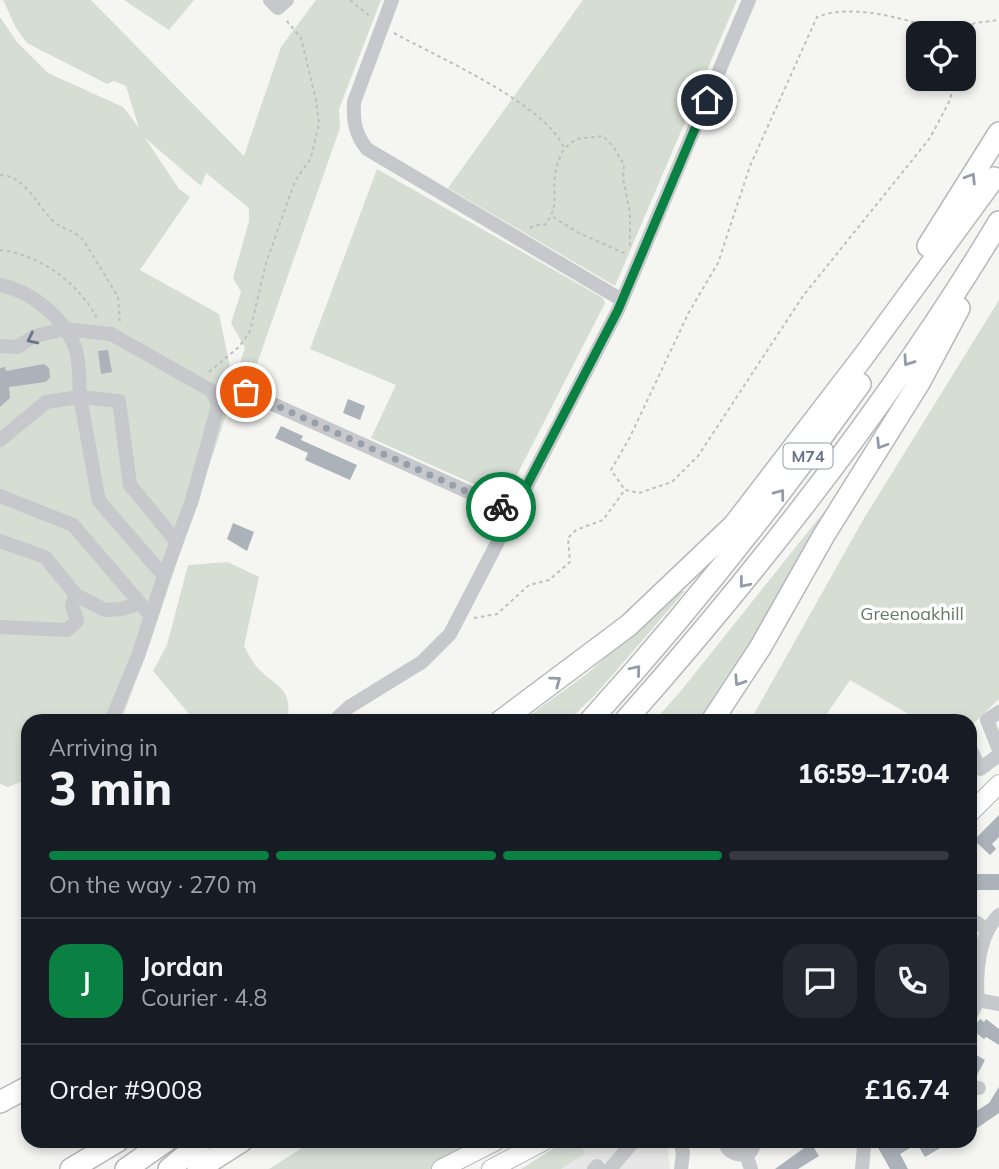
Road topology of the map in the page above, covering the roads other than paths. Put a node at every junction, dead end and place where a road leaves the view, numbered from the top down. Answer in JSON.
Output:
{"nodes":[{"id":1,"x":392,"y":0,"type":"edge"},
{"id":2,"x":749,"y":0,"type":"edge"},
{"id":3,"x":999,"y":133,"type":"edge"},
{"id":4,"x":997,"y":174,"type":"edge"},
{"id":5,"x":999,"y":222,"type":"edge"},
{"id":6,"x":999,"y":235,"type":"edge"},
{"id":7,"x":0,"y":285,"type":"edge"},
{"id":8,"x":622,"y":300,"type":"junction"},
{"id":9,"x":64,"y":329,"type":"junction"},
{"id":10,"x":0,"y":346,"type":"edge"},
{"id":11,"x":246,"y":392,"type":"dead end"},
{"id":12,"x":80,"y":397,"type":"junction"},
{"id":13,"x":0,"y":440,"type":"edge"},
{"id":14,"x":0,"y":496,"type":"edge"},
{"id":15,"x":513,"y":512,"type":"junction"},
{"id":16,"x":0,"y":541,"type":"edge"},
{"id":17,"x":176,"y":541,"type":"junction"},
{"id":18,"x":687,"y":570,"type":"junction"},
{"id":19,"x":163,"y":576,"type":"junction"},
{"id":20,"x":76,"y":595,"type":"junction"},
{"id":21,"x":140,"y":603,"type":"junction"},
{"id":22,"x":151,"y":616,"type":"junction"},
{"id":23,"x":0,"y":627,"type":"edge"},
{"id":24,"x":999,"y":712,"type":"edge"},
{"id":25,"x":114,"y":714,"type":"edge"},
{"id":26,"x":342,"y":714,"type":"edge"},
{"id":27,"x":510,"y":714,"type":"edge"},
{"id":28,"x":596,"y":714,"type":"edge"},
{"id":29,"x":631,"y":714,"type":"edge"},
{"id":30,"x":717,"y":714,"type":"edge"},
{"id":31,"x":999,"y":752,"type":"edge"},
{"id":32,"x":977,"y":763,"type":"edge"},
{"id":33,"x":999,"y":784,"type":"edge"},
{"id":34,"x":977,"y":806,"type":"edge"},
{"id":35,"x":999,"y":915,"type":"edge"},
{"id":36,"x":977,"y":923,"type":"edge"},
{"id":37,"x":987,"y":929,"type":"junction"},
{"id":38,"x":978,"y":1000,"type":"joint"},
{"id":39,"x":999,"y":1004,"type":"edge"},
{"id":40,"x":21,"y":1091,"type":"edge"},
{"id":41,"x":0,"y":1102,"type":"edge"},
{"id":42,"x":107,"y":1148,"type":"edge"},
{"id":43,"x":110,"y":1148,"type":"edge"},
{"id":44,"x":156,"y":1148,"type":"edge"},
{"id":45,"x":194,"y":1148,"type":"edge"},
{"id":46,"x":231,"y":1148,"type":"edge"},
{"id":47,"x":482,"y":1148,"type":"edge"},
{"id":48,"x":531,"y":1148,"type":"edge"},
{"id":49,"x":628,"y":1148,"type":"edge"},
{"id":50,"x":682,"y":1148,"type":"edge"},
{"id":51,"x":728,"y":1148,"type":"edge"},
{"id":52,"x":754,"y":1148,"type":"edge"},
{"id":53,"x":864,"y":1148,"type":"edge"},
{"id":54,"x":746,"y":1154,"type":"junction"},
{"id":55,"x":71,"y":1169,"type":"edge"},
{"id":56,"x":81,"y":1169,"type":"edge"},
{"id":57,"x":126,"y":1169,"type":"edge"},
{"id":58,"x":169,"y":1169,"type":"edge"},
{"id":59,"x":198,"y":1169,"type":"edge"},
{"id":60,"x":441,"y":1169,"type":"edge"},
{"id":61,"x":491,"y":1169,"type":"edge"},
{"id":62,"x":594,"y":1169,"type":"edge"},
{"id":63,"x":599,"y":1169,"type":"edge"},
{"id":64,"x":610,"y":1169,"type":"edge"},
{"id":65,"x":681,"y":1169,"type":"edge"},
{"id":66,"x":751,"y":1169,"type":"edge"},
{"id":67,"x":862,"y":1169,"type":"edge"}],
"edges":[{"from":1,"to":8,"type":"street"},
{"from":2,"to":8,"type":"street"},
{"from":18,"to":3,"type":"highway","number":"M74","one_way":true},
{"from":4,"to":18,"type":"highway"},
{"from":28,"to":4,"type":"highway","number":"M74","one_way":true},
{"from":5,"to":29,"type":"highway","number":"M74","one_way":true},
{"from":6,"to":30,"type":"highway","one_way":true},
{"from":7,"to":9,"type":"street"},
{"from":8,"to":15,"type":"street"},
{"from":9,"to":10,"type":"street","one_way":true},
{"from":9,"to":12,"type":"street"},
{"from":9,"to":17,"type":"street"},
{"from":11,"to":15,"type":"street"},
{"from":12,"to":13,"type":"street"},
{"from":12,"to":17,"type":"street"},
{"from":12,"to":19,"type":"street"},
{"from":14,"to":21,"type":"street"},
{"from":15,"to":26,"type":"street"},
{"from":16,"to":20,"type":"street"},
{"from":17,"to":19,"type":"street"},
{"from":27,"to":18,"type":"highway","number":"M74","one_way":true},
{"from":19,"to":22,"type":"street"},
{"from":20,"to":21,"type":"street"},
{"from":20,"to":23,"type":"street"},
{"from":21,"to":22,"type":"street"},
{"from":22,"to":25,"type":"street"},
{"from":24,"to":31,"type":"street"},
{"from":31,"to":32,"type":"street"},
{"from":33,"to":34,"type":"main road"},
{"from":35,"to":37,"type":"street"},
{"from":36,"to":37,"type":"street"},
{"from":37,"to":38,"type":"street"},
{"from":38,"to":39,"type":"street"},
{"from":40,"to":41,"type":"highway"},
{"from":42,"to":55,"type":"highway"},
{"from":43,"to":56,"type":"highway"},
{"from":44,"to":57,"type":"highway"},
{"from":45,"to":58,"type":"highway"},
{"from":46,"to":59,"type":"highway"},
{"from":47,"to":60,"type":"main road"},
{"from":48,"to":61,"type":"main road"},
{"from":49,"to":64,"type":"street"},
{"from":50,"to":65,"type":"street"},
{"from":51,"to":54,"type":"street"},
{"from":52,"to":54,"type":"street"},
{"from":53,"to":67,"type":"street"},
{"from":54,"to":66,"type":"street"},
{"from":62,"to":63,"type":"street"}]}
